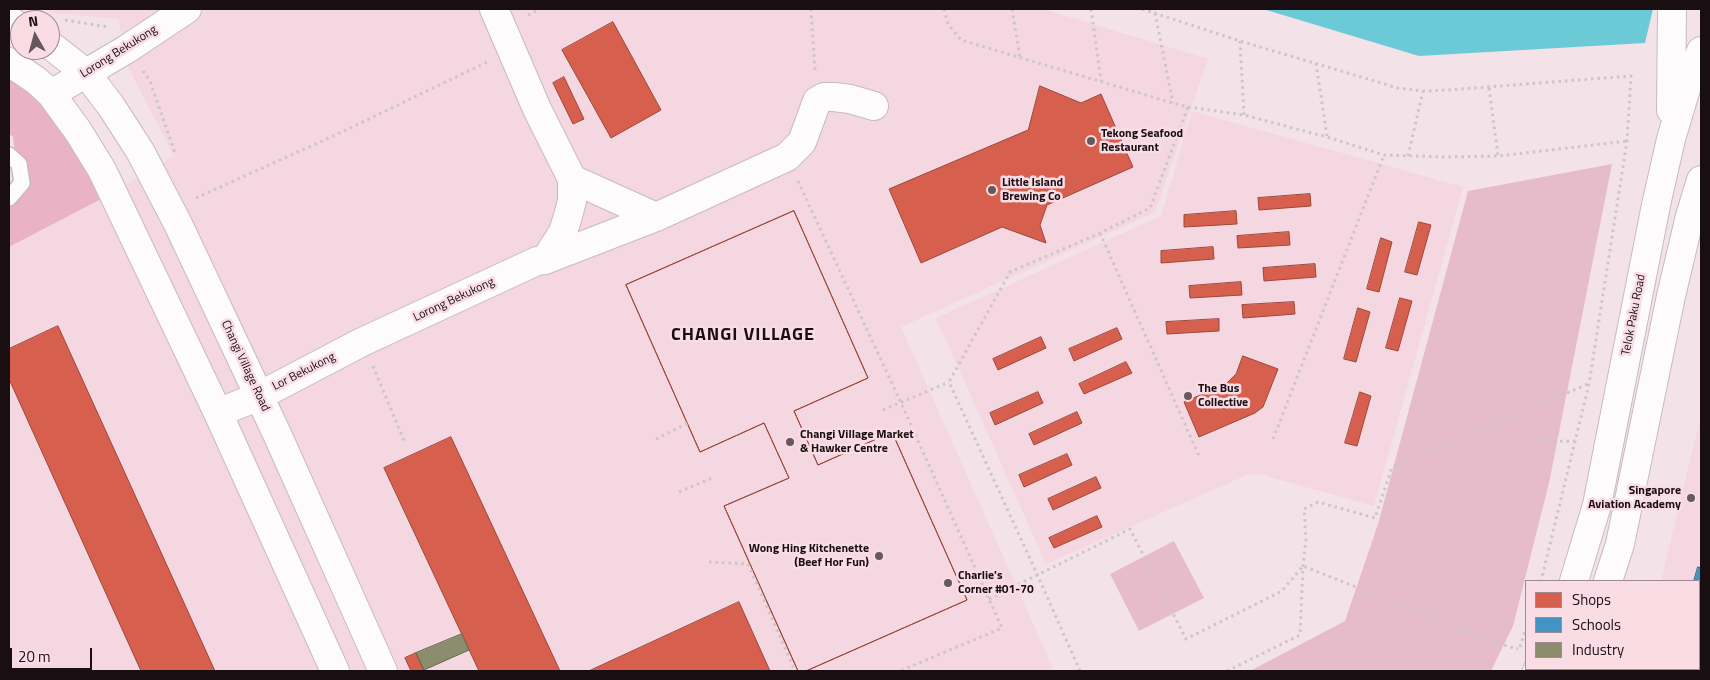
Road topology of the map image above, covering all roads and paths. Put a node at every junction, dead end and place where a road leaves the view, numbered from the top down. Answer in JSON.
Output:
{"nodes":[{"id":1,"x":187,"y":9,"type":"edge"},
{"id":2,"x":494,"y":9,"type":"edge"},
{"id":3,"x":811,"y":9,"type":"edge"},
{"id":4,"x":944,"y":9,"type":"edge"},
{"id":5,"x":1012,"y":9,"type":"edge"},
{"id":6,"x":1091,"y":9,"type":"edge"},
{"id":7,"x":1142,"y":9,"type":"edge"},
{"id":8,"x":1155,"y":13,"type":"junction"},
{"id":9,"x":1671,"y":13,"type":"edge"},
{"id":10,"x":60,"y":19,"type":"dead end"},
{"id":11,"x":1240,"y":41,"type":"junction"},
{"id":12,"x":127,"y":49,"type":"junction"},
{"id":13,"x":511,"y":49,"type":"junction"},
{"id":14,"x":1701,"y":51,"type":"edge"},
{"id":15,"x":60,"y":53,"type":"edge"},
{"id":16,"x":1020,"y":58,"type":"junction"},
{"id":17,"x":13,"y":62,"type":"edge"},
{"id":18,"x":1316,"y":63,"type":"junction"},
{"id":19,"x":86,"y":73,"type":"junction"},
{"id":20,"x":1101,"y":81,"type":"junction"},
{"id":21,"x":1489,"y":88,"type":"junction"},
{"id":22,"x":1423,"y":91,"type":"junction"},
{"id":23,"x":51,"y":94,"type":"junction"},
{"id":24,"x":817,"y":101,"type":"junction"},
{"id":25,"x":1173,"y":103,"type":"junction"},
{"id":26,"x":874,"y":106,"type":"dead end"},
{"id":27,"x":1188,"y":107,"type":"junction"},
{"id":28,"x":1244,"y":115,"type":"junction"},
{"id":29,"x":1327,"y":137,"type":"junction"},
{"id":30,"x":1671,"y":139,"type":"junction"},
{"id":31,"x":1627,"y":141,"type":"junction"},
{"id":32,"x":175,"y":154,"type":"dead end"},
{"id":33,"x":9,"y":155,"type":"edge"},
{"id":34,"x":1384,"y":155,"type":"junction"},
{"id":35,"x":1408,"y":156,"type":"junction"},
{"id":36,"x":1498,"y":156,"type":"junction"},
{"id":37,"x":787,"y":157,"type":"junction"},
{"id":38,"x":572,"y":179,"type":"junction"},
{"id":39,"x":1701,"y":180,"type":"edge"},
{"id":40,"x":9,"y":198,"type":"edge"},
{"id":41,"x":191,"y":200,"type":"dead end"},
{"id":42,"x":656,"y":217,"type":"junction"},
{"id":43,"x":1100,"y":233,"type":"junction"},
{"id":44,"x":545,"y":260,"type":"junction"},
{"id":45,"x":362,"y":342,"type":"junction"},
{"id":46,"x":949,"y":382,"type":"junction"},
{"id":47,"x":1589,"y":384,"type":"junction"},
{"id":48,"x":258,"y":396,"type":"junction"},
{"id":49,"x":901,"y":403,"type":"junction"},
{"id":50,"x":883,"y":410,"type":"dead end"},
{"id":51,"x":218,"y":413,"type":"junction"},
{"id":52,"x":688,"y":423,"type":"dead end"},
{"id":53,"x":656,"y":439,"type":"dead end"},
{"id":54,"x":1273,"y":439,"type":"dead end"},
{"id":55,"x":1575,"y":441,"type":"junction"},
{"id":56,"x":1534,"y":442,"type":"dead end"},
{"id":57,"x":406,"y":443,"type":"dead end"},
{"id":58,"x":1199,"y":456,"type":"dead end"},
{"id":59,"x":712,"y":478,"type":"dead end"},
{"id":60,"x":679,"y":492,"type":"dead end"},
{"id":61,"x":710,"y":562,"type":"dead end"},
{"id":62,"x":1303,"y":566,"type":"junction"},
{"id":63,"x":1038,"y":574,"type":"junction"},
{"id":64,"x":1541,"y":580,"type":"edge"},
{"id":65,"x":1574,"y":580,"type":"edge"},
{"id":66,"x":1608,"y":580,"type":"edge"},
{"id":67,"x":989,"y":598,"type":"junction"},
{"id":68,"x":1519,"y":649,"type":"dead end"},
{"id":69,"x":335,"y":671,"type":"edge"},
{"id":70,"x":383,"y":671,"type":"edge"},
{"id":71,"x":795,"y":671,"type":"edge"},
{"id":72,"x":900,"y":671,"type":"edge"},
{"id":73,"x":1080,"y":671,"type":"edge"},
{"id":74,"x":1228,"y":671,"type":"edge"}],
"edges":[{"from":1,"to":12,"type":"street","name":"Lorong Bekukong"},
{"from":2,"to":13,"type":"street"},
{"from":3,"to":24,"type":"path"},
{"from":4,"to":16,"type":"path"},
{"from":5,"to":16,"type":"path"},
{"from":6,"to":20,"type":"path"},
{"from":7,"to":8,"type":"path"},
{"from":8,"to":11,"type":"path"},
{"from":8,"to":25,"type":"path"},
{"from":9,"to":30,"type":"street"},
{"from":10,"to":12,"type":"path"},
{"from":11,"to":18,"type":"path"},
{"from":11,"to":28,"type":"path"},
{"from":12,"to":19,"type":"street","name":"Lorong Bekukong"},
{"from":12,"to":32,"type":"path"},
{"from":13,"to":38,"type":"street"},
{"from":13,"to":41,"type":"path"},
{"from":14,"to":30,"type":"street","name":"Telok Paku Road"},
{"from":15,"to":19,"type":"street","name":"Changi Village Road"},
{"from":16,"to":20,"type":"path"},
{"from":17,"to":23,"type":"street"},
{"from":18,"to":22,"type":"path"},
{"from":18,"to":29,"type":"path"},
{"from":19,"to":23,"type":"street","name":"Lorong Bekukong"},
{"from":19,"to":48,"type":"street","name":"Changi Village Road"},
{"from":20,"to":25,"type":"path"},
{"from":21,"to":22,"type":"path"},
{"from":21,"to":31,"type":"path"},
{"from":21,"to":36,"type":"path"},
{"from":22,"to":35,"type":"path"},
{"from":23,"to":51,"type":"street"},
{"from":24,"to":26,"type":"street"},
{"from":24,"to":37,"type":"street"},
{"from":25,"to":27,"type":"path"},
{"from":27,"to":28,"type":"path"},
{"from":27,"to":43,"type":"path"},
{"from":28,"to":29,"type":"path"},
{"from":29,"to":34,"type":"path"},
{"from":30,"to":65,"type":"street","name":"Telok Paku Road"},
{"from":31,"to":36,"type":"path"},
{"from":31,"to":47,"type":"path"},
{"from":33,"to":40,"type":"lane"},
{"from":34,"to":35,"type":"path"},
{"from":34,"to":54,"type":"path"},
{"from":35,"to":36,"type":"path"},
{"from":37,"to":42,"type":"street","name":"Lorong Bekukong"},
{"from":37,"to":49,"type":"path"},
{"from":38,"to":42,"type":"street"},
{"from":38,"to":44,"type":"street"},
{"from":39,"to":66,"type":"street"},
{"from":42,"to":44,"type":"street","name":"Lorong Bekukong"},
{"from":43,"to":46,"type":"path"},
{"from":43,"to":58,"type":"path"},
{"from":44,"to":45,"type":"street","name":"Lorong Bekukong"},
{"from":45,"to":48,"type":"street","name":"Lor Bekukong"},
{"from":45,"to":57,"type":"path"},
{"from":46,"to":49,"type":"path"},
{"from":46,"to":63,"type":"path"},
{"from":47,"to":55,"type":"path"},
{"from":47,"to":62,"type":"path"},
{"from":48,"to":51,"type":"street","name":"Lor Bekukong"},
{"from":48,"to":70,"type":"street","name":"Changi Village Road"},
{"from":49,"to":50,"type":"path"},
{"from":49,"to":67,"type":"path"},
{"from":51,"to":69,"type":"street"},
{"from":52,"to":53,"type":"path"},
{"from":55,"to":56,"type":"path"},
{"from":55,"to":64,"type":"path"},
{"from":59,"to":60,"type":"path"},
{"from":61,"to":71,"type":"path"},
{"from":62,"to":63,"type":"path"},
{"from":62,"to":68,"type":"path"},
{"from":62,"to":74,"type":"path"},
{"from":63,"to":67,"type":"path"},
{"from":63,"to":73,"type":"path"},
{"from":67,"to":72,"type":"path"}]}
